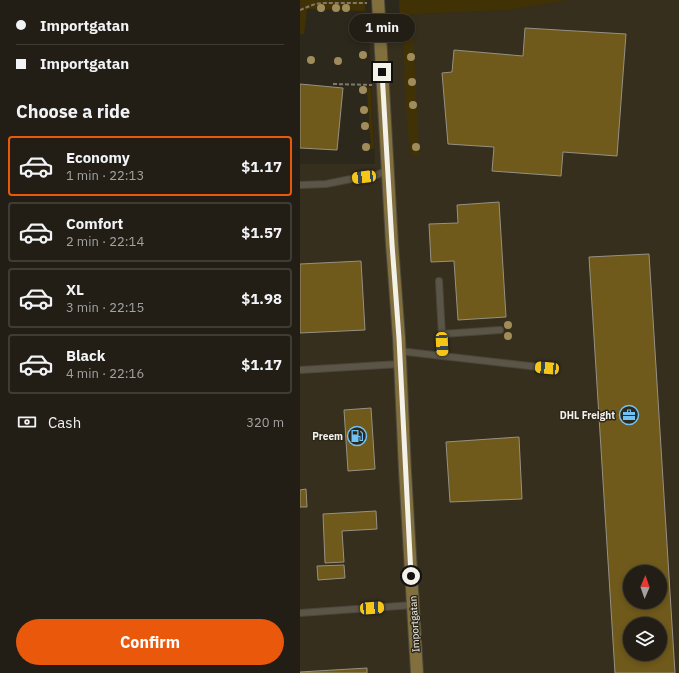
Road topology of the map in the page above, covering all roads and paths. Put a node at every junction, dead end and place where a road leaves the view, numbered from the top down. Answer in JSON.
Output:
{"nodes":[{"id":1,"x":374,"y":2,"type":"edge"},
{"id":2,"x":300,"y":10,"type":"edge"},
{"id":3,"x":333,"y":84,"type":"dead end"},
{"id":4,"x":373,"y":86,"type":"dead end"},
{"id":5,"x":388,"y":170,"type":"junction"},
{"id":6,"x":300,"y":185,"type":"edge"},
{"id":7,"x":439,"y":281,"type":"dead end"},
{"id":8,"x":500,"y":330,"type":"dead end"},
{"id":9,"x":442,"y":334,"type":"junction"},
{"id":10,"x":400,"y":351,"type":"junction"},
{"id":11,"x":443,"y":355,"type":"junction"},
{"id":12,"x":400,"y":364,"type":"junction"},
{"id":13,"x":547,"y":368,"type":"dead end"},
{"id":14,"x":300,"y":370,"type":"edge"},
{"id":15,"x":413,"y":605,"type":"junction"},
{"id":16,"x":300,"y":613,"type":"edge"},
{"id":17,"x":417,"y":673,"type":"edge"}],
"edges":[{"from":1,"to":2,"type":"path"},
{"from":1,"to":5,"type":"street","name":"Importgatan"},
{"from":3,"to":4,"type":"path"},
{"from":5,"to":6,"type":"lane"},
{"from":5,"to":10,"type":"street","name":"Importgatan"},
{"from":7,"to":9,"type":"lane"},
{"from":8,"to":9,"type":"lane"},
{"from":9,"to":11,"type":"lane"},
{"from":10,"to":11,"type":"lane"},
{"from":10,"to":12,"type":"street","name":"Importgatan"},
{"from":11,"to":13,"type":"lane"},
{"from":12,"to":14,"type":"lane"},
{"from":12,"to":15,"type":"street","name":"Importgatan"},
{"from":15,"to":16,"type":"lane"},
{"from":15,"to":17,"type":"street","name":"Importgatan"}]}
